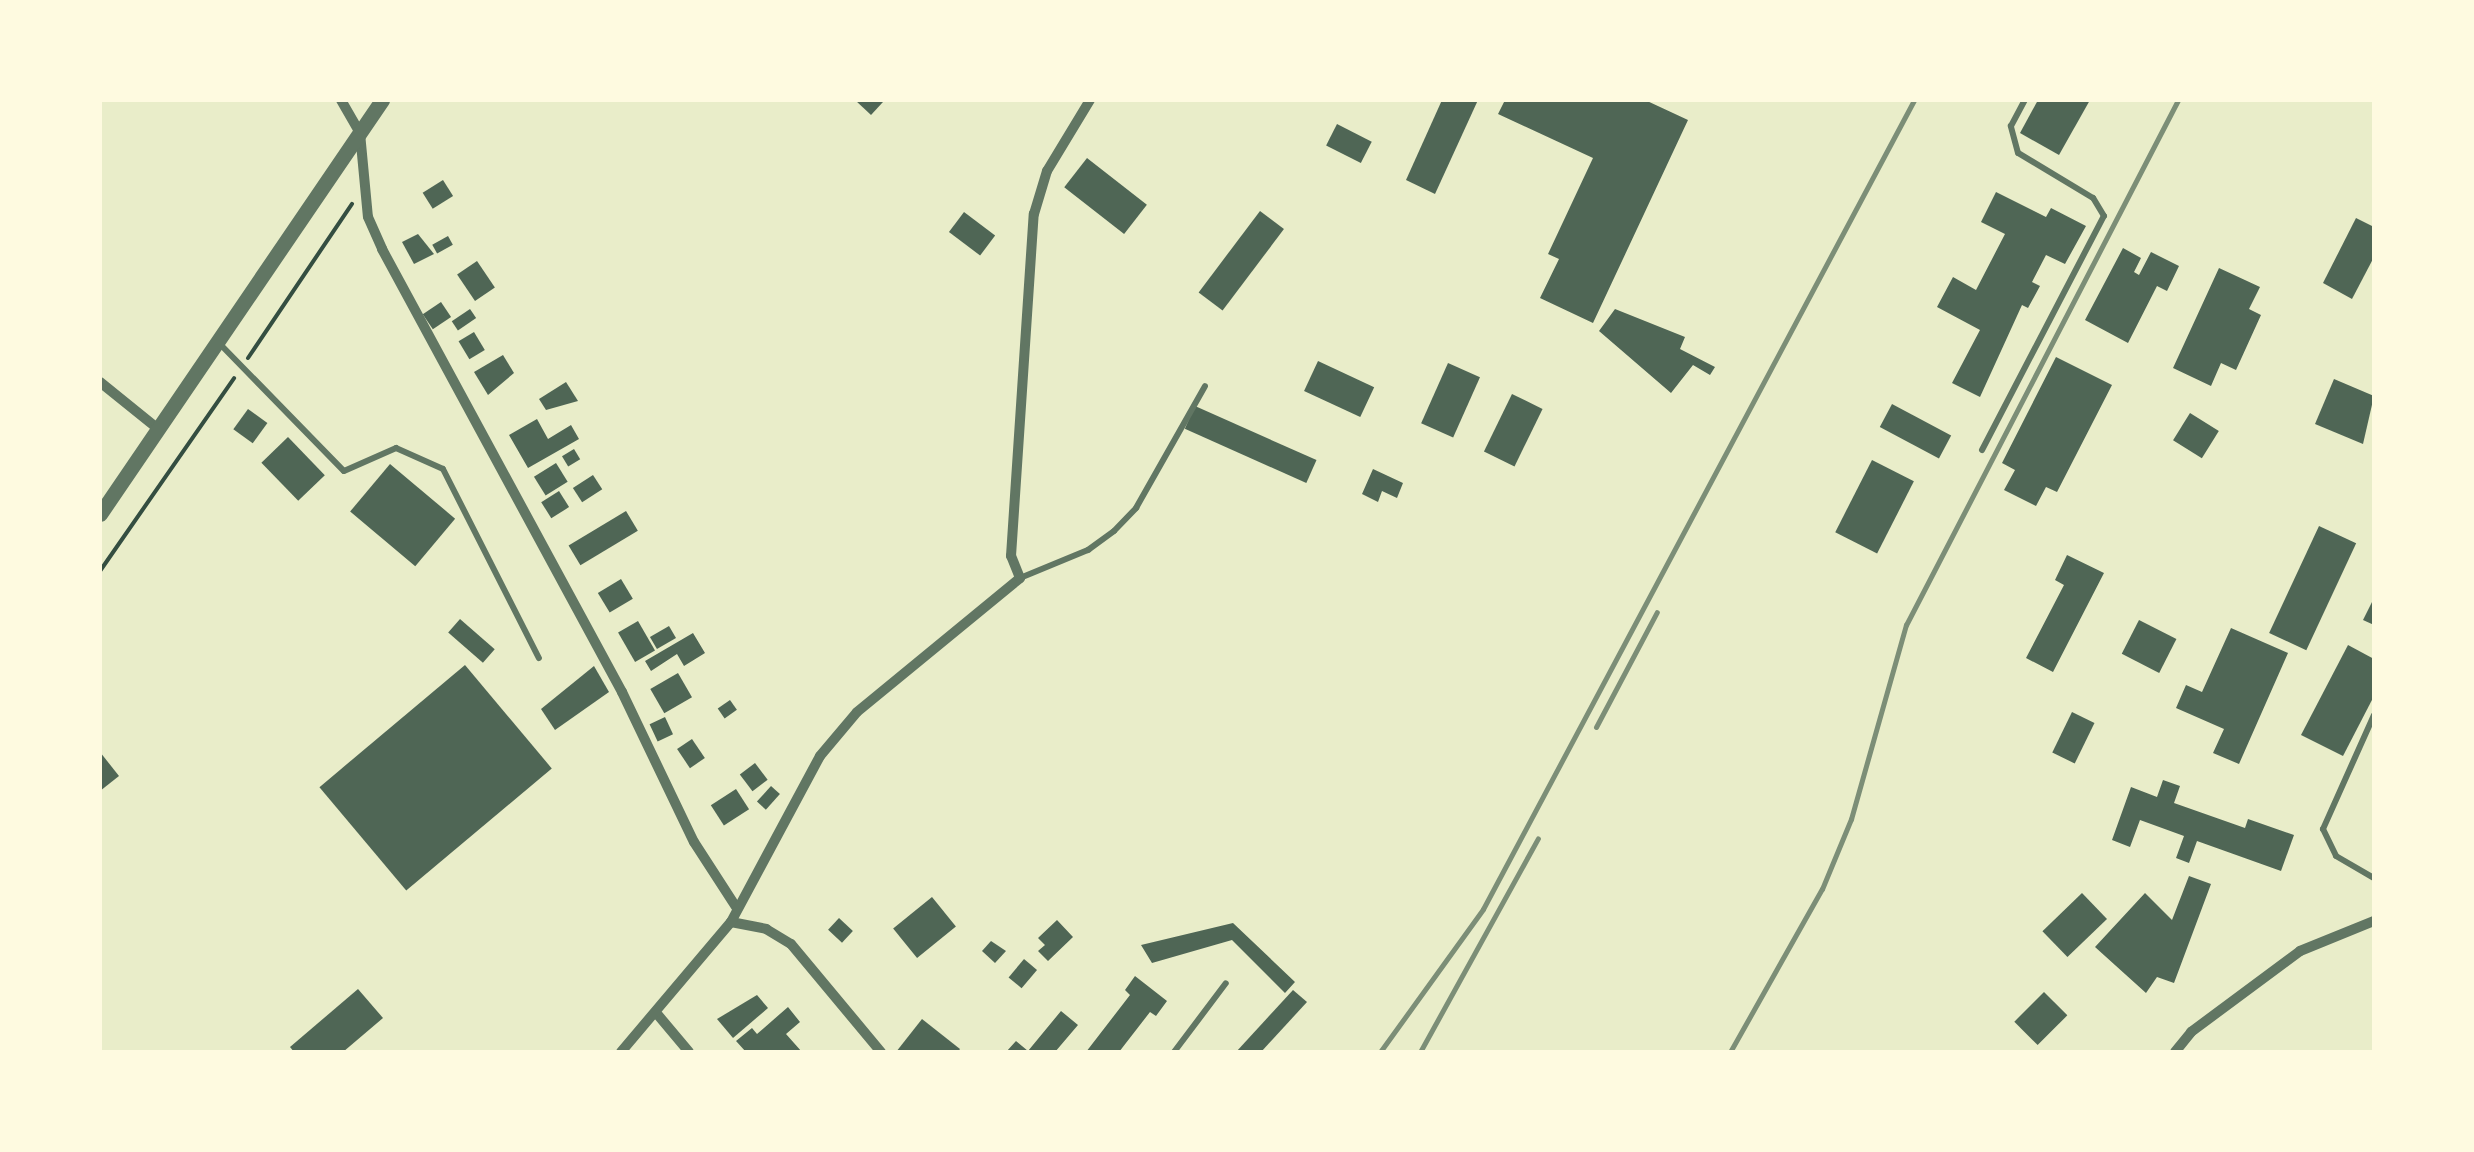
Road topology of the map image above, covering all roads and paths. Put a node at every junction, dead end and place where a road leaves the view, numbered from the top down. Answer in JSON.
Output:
{"nodes":[{"id":1,"x":341,"y":100,"type":"edge"},
{"id":2,"x":382,"y":100,"type":"edge"},
{"id":3,"x":1090,"y":100,"type":"edge"},
{"id":4,"x":2026,"y":100,"type":"edge"},
{"id":5,"x":360,"y":133,"type":"junction"},
{"id":6,"x":217,"y":341,"type":"junction"},
{"id":7,"x":100,"y":382,"type":"edge"},
{"id":8,"x":1205,"y":386,"type":"dead end"},
{"id":9,"x":157,"y":428,"type":"junction"},
{"id":10,"x":1982,"y":450,"type":"dead end"},
{"id":11,"x":100,"y":514,"type":"edge"},
{"id":12,"x":1020,"y":578,"type":"junction"},
{"id":13,"x":539,"y":658,"type":"dead end"},
{"id":14,"x":2374,"y":716,"type":"edge"},
{"id":15,"x":2374,"y":878,"type":"edge"},
{"id":16,"x":736,"y":906,"type":"junction"},
{"id":17,"x":2374,"y":921,"type":"edge"},
{"id":18,"x":731,"y":922,"type":"junction"},
{"id":19,"x":1226,"y":983,"type":"dead end"},
{"id":20,"x":658,"y":1015,"type":"junction"},
{"id":21,"x":620,"y":1052,"type":"edge"},
{"id":22,"x":689,"y":1052,"type":"edge"},
{"id":23,"x":881,"y":1052,"type":"edge"},
{"id":24,"x":1174,"y":1052,"type":"edge"},
{"id":25,"x":2175,"y":1052,"type":"edge"}],
"edges":[{"from":1,"to":5,"type":"street"},
{"from":2,"to":5,"type":"street"},
{"from":3,"to":12,"type":"street"},
{"from":4,"to":10,"type":"lane"},
{"from":5,"to":6,"type":"street"},
{"from":5,"to":16,"type":"street"},
{"from":6,"to":9,"type":"street"},
{"from":6,"to":13,"type":"lane"},
{"from":7,"to":9,"type":"street"},
{"from":8,"to":12,"type":"lane"},
{"from":9,"to":11,"type":"street"},
{"from":12,"to":16,"type":"street"},
{"from":14,"to":15,"type":"lane"},
{"from":16,"to":18,"type":"street"},
{"from":17,"to":25,"type":"street"},
{"from":18,"to":20,"type":"street"},
{"from":18,"to":23,"type":"street"},
{"from":19,"to":24,"type":"lane"},
{"from":20,"to":21,"type":"street"},
{"from":20,"to":22,"type":"street"}]}
